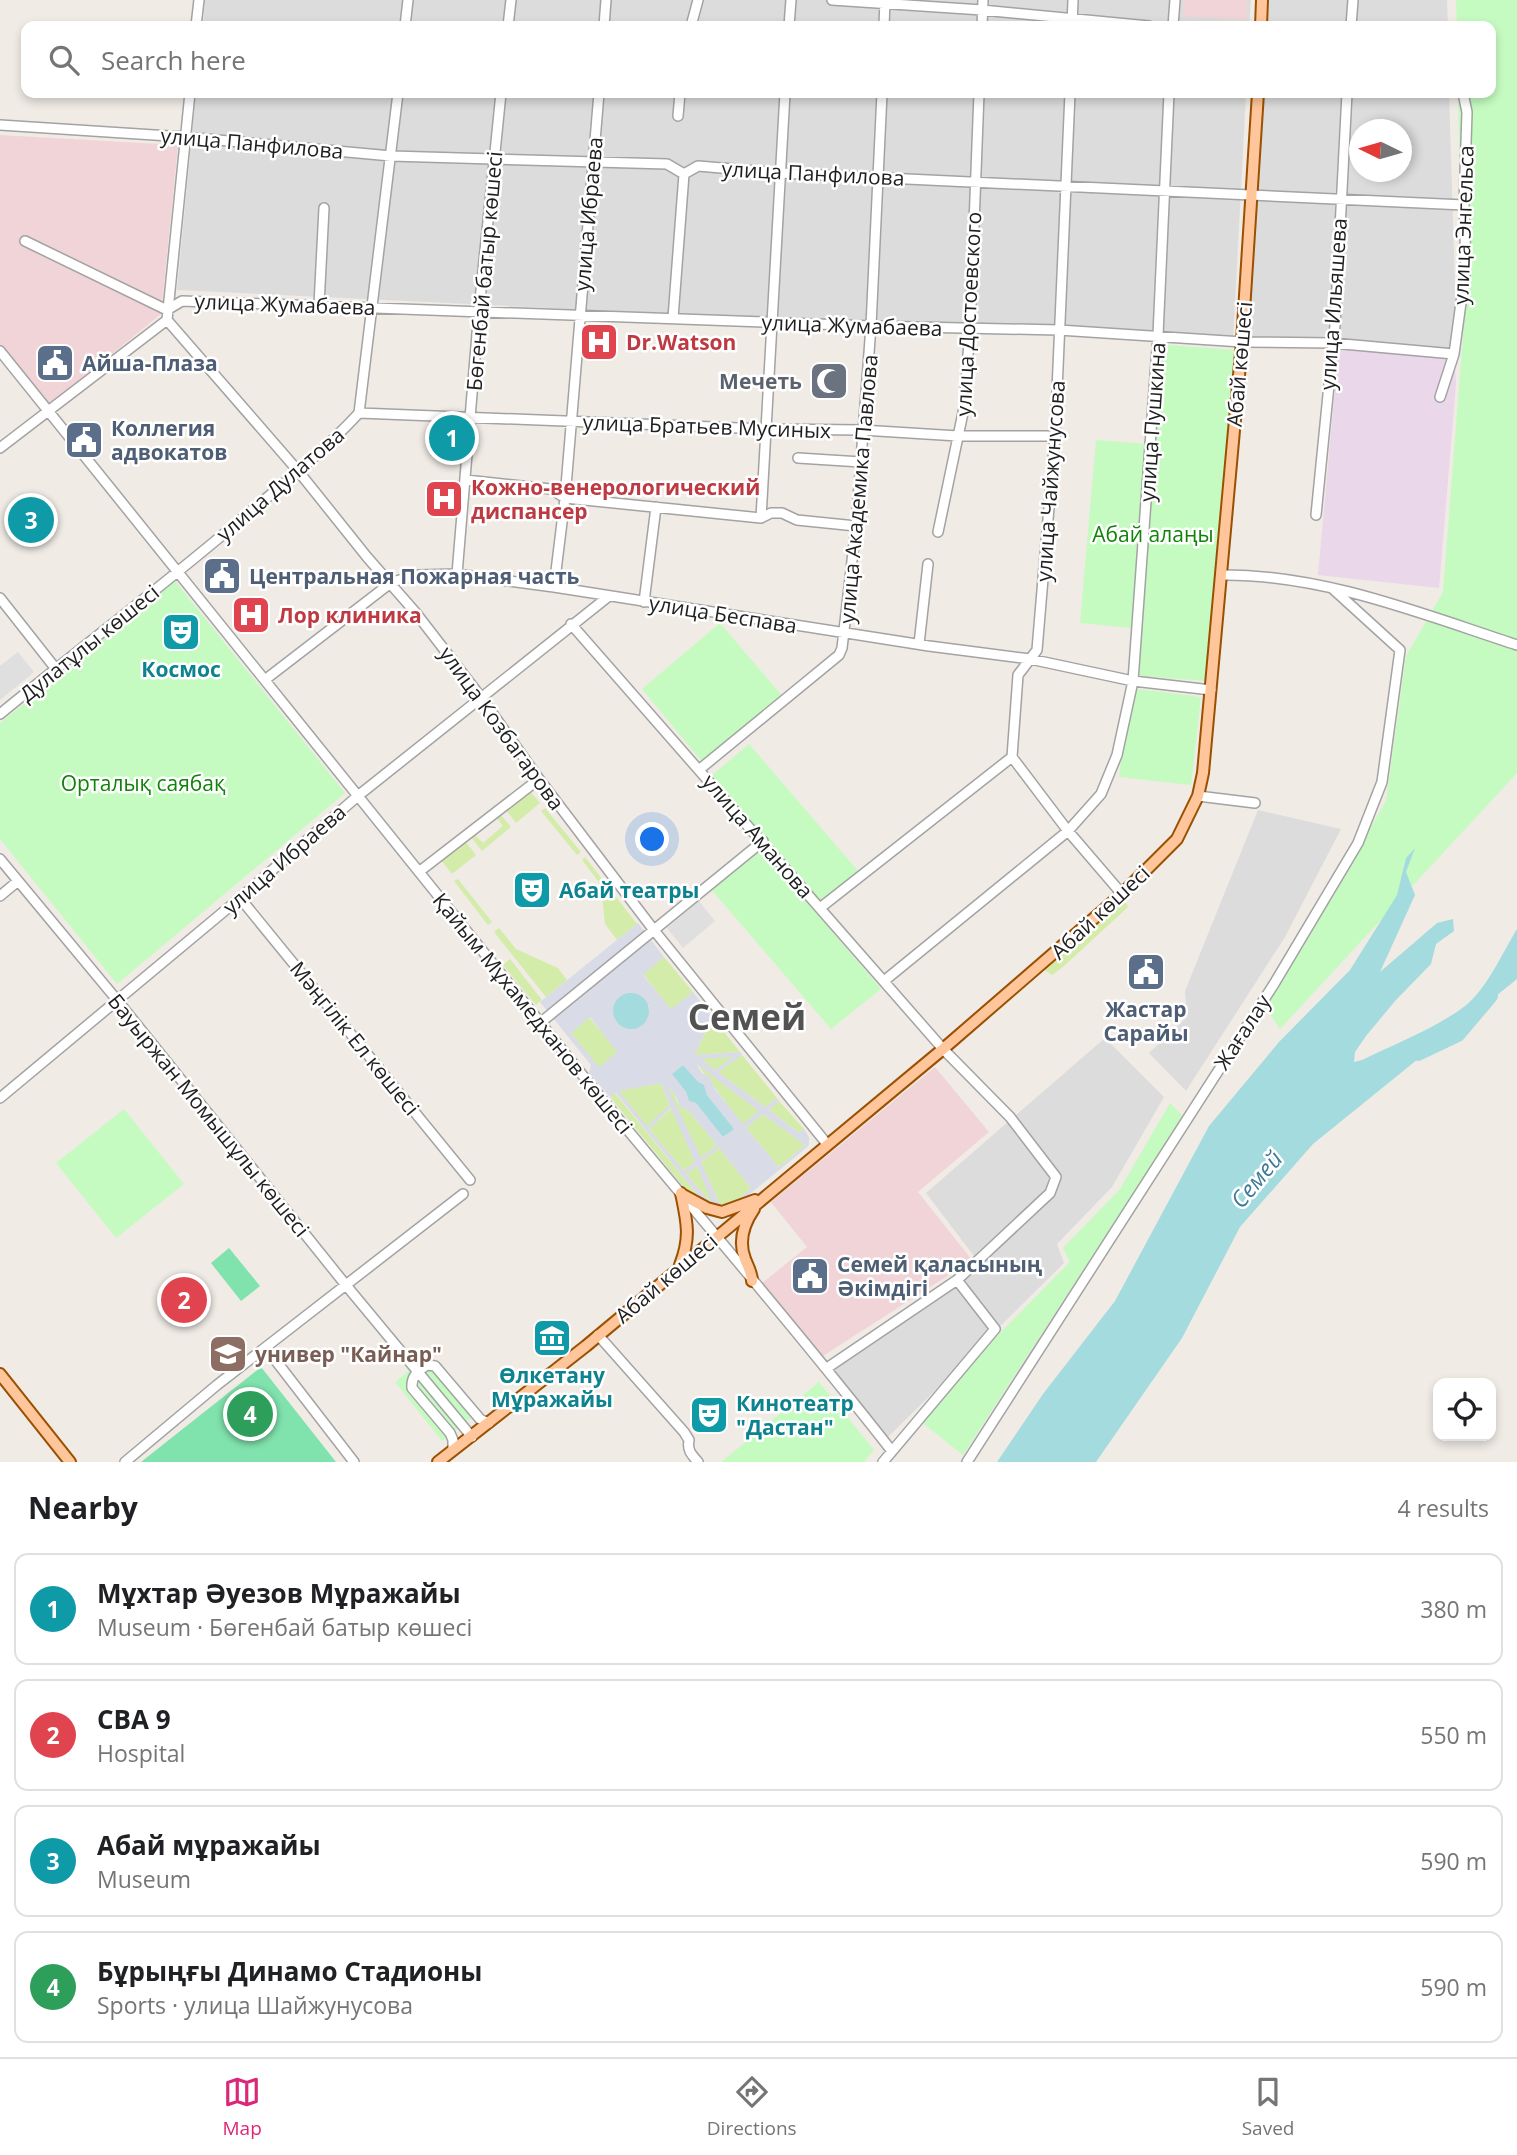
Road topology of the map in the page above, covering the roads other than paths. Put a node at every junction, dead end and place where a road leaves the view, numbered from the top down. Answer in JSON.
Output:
{"nodes":[{"id":1,"x":199,"y":0,"type":"edge"},
{"id":2,"x":408,"y":0,"type":"edge"},
{"id":3,"x":510,"y":0,"type":"edge"},
{"id":4,"x":606,"y":0,"type":"edge"},
{"id":5,"x":698,"y":0,"type":"edge"},
{"id":6,"x":791,"y":0,"type":"edge"},
{"id":7,"x":832,"y":0,"type":"edge"},
{"id":8,"x":983,"y":0,"type":"edge"},
{"id":9,"x":1073,"y":0,"type":"edge"},
{"id":10,"x":1175,"y":0,"type":"edge"},
{"id":11,"x":1262,"y":0,"type":"edge"},
{"id":12,"x":1353,"y":0,"type":"edge"},
{"id":13,"x":885,"y":2,"type":"edge"},
{"id":14,"x":982,"y":10,"type":"junction"},
{"id":15,"x":197,"y":21,"type":"edge"},
{"id":16,"x":406,"y":21,"type":"edge"},
{"id":17,"x":508,"y":21,"type":"edge"},
{"id":18,"x":604,"y":21,"type":"edge"},
{"id":19,"x":692,"y":21,"type":"edge"},
{"id":20,"x":789,"y":21,"type":"edge"},
{"id":21,"x":884,"y":21,"type":"edge"},
{"id":22,"x":982,"y":21,"type":"edge"},
{"id":23,"x":1058,"y":21,"type":"edge"},
{"id":24,"x":1072,"y":21,"type":"edge"},
{"id":25,"x":1173,"y":21,"type":"edge"},
{"id":26,"x":1261,"y":21,"type":"edge"},
{"id":27,"x":1351,"y":21,"type":"edge"},
{"id":28,"x":189,"y":98,"type":"edge"},
{"id":29,"x":397,"y":98,"type":"edge"},
{"id":30,"x":501,"y":98,"type":"edge"},
{"id":31,"x":599,"y":98,"type":"edge"},
{"id":32,"x":680,"y":98,"type":"edge"},
{"id":33,"x":785,"y":98,"type":"edge"},
{"id":34,"x":881,"y":98,"type":"edge"},
{"id":35,"x":979,"y":98,"type":"edge"},
{"id":36,"x":1070,"y":98,"type":"edge"},
{"id":37,"x":1169,"y":98,"type":"edge"},
{"id":38,"x":1258,"y":98,"type":"edge"},
{"id":39,"x":1347,"y":98,"type":"edge"},
{"id":40,"x":1464,"y":98,"type":"edge"},
{"id":41,"x":678,"y":116,"type":"dead end"},
{"id":42,"x":0,"y":125,"type":"edge"},
{"id":43,"x":185,"y":137,"type":"junction"},
{"id":44,"x":391,"y":156,"type":"junction"},
{"id":45,"x":495,"y":159,"type":"junction"},
{"id":46,"x":594,"y":161,"type":"junction"},
{"id":47,"x":780,"y":173,"type":"junction"},
{"id":48,"x":684,"y":174,"type":"junction"},
{"id":49,"x":878,"y":177,"type":"junction"},
{"id":50,"x":975,"y":182,"type":"junction"},
{"id":51,"x":1067,"y":185,"type":"junction"},
{"id":52,"x":1163,"y":191,"type":"junction"},
{"id":53,"x":1253,"y":194,"type":"junction"},
{"id":54,"x":1340,"y":201,"type":"junction"},
{"id":55,"x":1464,"y":205,"type":"junction"},
{"id":56,"x":324,"y":208,"type":"dead end"},
{"id":57,"x":25,"y":242,"type":"dead end"},
{"id":58,"x":319,"y":305,"type":"junction"},
{"id":59,"x":371,"y":307,"type":"junction"},
{"id":60,"x":167,"y":310,"type":"junction"},
{"id":61,"x":479,"y":310,"type":"junction"},
{"id":62,"x":579,"y":314,"type":"junction"},
{"id":63,"x":673,"y":318,"type":"junction"},
{"id":64,"x":167,"y":320,"type":"junction"},
{"id":65,"x":770,"y":323,"type":"junction"},
{"id":66,"x":871,"y":326,"type":"junction"},
{"id":67,"x":970,"y":330,"type":"junction"},
{"id":68,"x":1059,"y":330,"type":"junction"},
{"id":69,"x":1158,"y":335,"type":"junction"},
{"id":70,"x":1242,"y":342,"type":"junction"},
{"id":71,"x":1332,"y":343,"type":"junction"},
{"id":72,"x":0,"y":352,"type":"edge"},
{"id":73,"x":1454,"y":354,"type":"junction"},
{"id":74,"x":1440,"y":397,"type":"dead end"},
{"id":75,"x":48,"y":410,"type":"junction"},
{"id":76,"x":359,"y":413,"type":"junction"},
{"id":77,"x":471,"y":417,"type":"junction"},
{"id":78,"x":570,"y":421,"type":"junction"},
{"id":79,"x":765,"y":429,"type":"junction"},
{"id":80,"x":862,"y":430,"type":"junction"},
{"id":81,"x":958,"y":436,"type":"junction"},
{"id":82,"x":1055,"y":436,"type":"junction"},
{"id":83,"x":0,"y":447,"type":"edge"},
{"id":84,"x":798,"y":458,"type":"dead end"},
{"id":85,"x":861,"y":462,"type":"junction"},
{"id":86,"x":299,"y":472,"type":"junction"},
{"id":87,"x":466,"y":480,"type":"junction"},
{"id":88,"x":565,"y":498,"type":"junction"},
{"id":89,"x":656,"y":507,"type":"junction"},
{"id":90,"x":1316,"y":515,"type":"dead end"},
{"id":91,"x":761,"y":518,"type":"junction"},
{"id":92,"x":856,"y":526,"type":"junction"},
{"id":93,"x":938,"y":532,"type":"dead end"},
{"id":94,"x":928,"y":565,"type":"dead end"},
{"id":95,"x":178,"y":572,"type":"junction"},
{"id":96,"x":457,"y":574,"type":"junction"},
{"id":97,"x":1222,"y":575,"type":"junction"},
{"id":98,"x":392,"y":582,"type":"junction"},
{"id":99,"x":554,"y":587,"type":"junction"},
{"id":100,"x":1333,"y":589,"type":"junction"},
{"id":101,"x":609,"y":596,"type":"junction"},
{"id":102,"x":0,"y":598,"type":"edge"},
{"id":103,"x":644,"y":602,"type":"junction"},
{"id":104,"x":571,"y":624,"type":"junction"},
{"id":105,"x":845,"y":633,"type":"junction"},
{"id":106,"x":919,"y":644,"type":"junction"},
{"id":107,"x":1517,"y":645,"type":"edge"},
{"id":108,"x":1030,"y":659,"type":"junction"},
{"id":109,"x":56,"y":669,"type":"junction"},
{"id":110,"x":266,"y":679,"type":"junction"},
{"id":111,"x":1133,"y":681,"type":"junction"},
{"id":112,"x":1211,"y":690,"type":"junction"},
{"id":113,"x":480,"y":696,"type":"junction"},
{"id":114,"x":0,"y":715,"type":"edge"},
{"id":115,"x":1012,"y":757,"type":"junction"},
{"id":116,"x":699,"y":769,"type":"junction"},
{"id":117,"x":539,"y":779,"type":"junction"},
{"id":118,"x":359,"y":795,"type":"junction"},
{"id":119,"x":1198,"y":796,"type":"junction"},
{"id":120,"x":1255,"y":803,"type":"dead end"},
{"id":121,"x":1068,"y":831,"type":"junction"},
{"id":122,"x":763,"y":841,"type":"junction"},
{"id":123,"x":0,"y":859,"type":"edge"},
{"id":124,"x":420,"y":871,"type":"junction"},
{"id":125,"x":18,"y":881,"type":"junction"},
{"id":126,"x":1122,"y":894,"type":"junction"},
{"id":127,"x":0,"y":896,"type":"edge"},
{"id":128,"x":240,"y":898,"type":"junction"},
{"id":129,"x":820,"y":908,"type":"junction"},
{"id":130,"x":653,"y":929,"type":"junction"},
{"id":131,"x":884,"y":981,"type":"junction"},
{"id":132,"x":117,"y":1000,"type":"junction"},
{"id":133,"x":540,"y":1023,"type":"junction"},
{"id":134,"x":943,"y":1049,"type":"junction"},
{"id":135,"x":0,"y":1098,"type":"edge"},
{"id":136,"x":827,"y":1144,"type":"junction"},
{"id":137,"x":470,"y":1180,"type":"dead end"},
{"id":138,"x":463,"y":1194,"type":"dead end"},
{"id":139,"x":682,"y":1194,"type":"junction"},
{"id":140,"x":761,"y":1198,"type":"junction"},
{"id":141,"x":717,"y":1235,"type":"junction"},
{"id":142,"x":679,"y":1268,"type":"junction"},
{"id":143,"x":957,"y":1280,"type":"junction"},
{"id":144,"x":752,"y":1281,"type":"junction"},
{"id":145,"x":345,"y":1284,"type":"junction"},
{"id":146,"x":598,"y":1335,"type":"junction"},
{"id":147,"x":266,"y":1348,"type":"junction"},
{"id":148,"x":827,"y":1368,"type":"junction"},
{"id":149,"x":417,"y":1372,"type":"junction"},
{"id":150,"x":0,"y":1374,"type":"edge"},
{"id":151,"x":489,"y":1423,"type":"junction"},
{"id":152,"x":472,"y":1437,"type":"junction"},
{"id":153,"x":453,"y":1450,"type":"junction"},
{"id":154,"x":891,"y":1450,"type":"junction"},
{"id":155,"x":70,"y":1462,"type":"edge"},
{"id":156,"x":125,"y":1462,"type":"edge"},
{"id":157,"x":354,"y":1462,"type":"edge"},
{"id":158,"x":438,"y":1462,"type":"edge"},
{"id":159,"x":698,"y":1462,"type":"edge"},
{"id":160,"x":883,"y":1462,"type":"edge"},
{"id":161,"x":967,"y":1462,"type":"edge"}],
"edges":[{"from":1,"to":15,"type":"street"},
{"from":2,"to":16,"type":"street"},
{"from":3,"to":17,"type":"street"},
{"from":4,"to":18,"type":"street"},
{"from":5,"to":19,"type":"street"},
{"from":6,"to":20,"type":"street"},
{"from":7,"to":13,"type":"street"},
{"from":8,"to":14,"type":"street"},
{"from":9,"to":24,"type":"street"},
{"from":10,"to":25,"type":"street"},
{"from":11,"to":26,"type":"main road"},
{"from":12,"to":27,"type":"street"},
{"from":13,"to":14,"type":"street"},
{"from":13,"to":21,"type":"street"},
{"from":14,"to":22,"type":"street"},
{"from":14,"to":23,"type":"street"},
{"from":28,"to":43,"type":"street"},
{"from":29,"to":44,"type":"street","name":"улица Дулатова"},
{"from":30,"to":45,"type":"street","name":"Бөгенбай батыр көшесі"},
{"from":31,"to":46,"type":"street","name":"улица Ибраева"},
{"from":32,"to":41,"type":"street"},
{"from":33,"to":47,"type":"street"},
{"from":34,"to":49,"type":"street","name":"улица Академика Павлова"},
{"from":35,"to":50,"type":"street","name":"улица Достоевского"},
{"from":36,"to":51,"type":"street","name":"улица Чайжунусова"},
{"from":37,"to":52,"type":"street","name":"улица Пушкина"},
{"from":38,"to":53,"type":"main road","name":"Абай көшесі"},
{"from":39,"to":54,"type":"street","name":"улица Ильяшева"},
{"from":40,"to":55,"type":"street","name":"улица Энгельса"},
{"from":42,"to":43,"type":"street","name":"улица Панфилова"},
{"from":43,"to":44,"type":"street","name":"улица Панфилова"},
{"from":43,"to":60,"type":"street"},
{"from":44,"to":45,"type":"street","name":"улица Панфилова"},
{"from":44,"to":59,"type":"street","name":"улица Дулатова"},
{"from":45,"to":46,"type":"street","name":"улица Панфилова"},
{"from":45,"to":61,"type":"street","name":"Бөгенбай батыр көшесі"},
{"from":46,"to":48,"type":"street","name":"улица Панфилова"},
{"from":46,"to":62,"type":"street","name":"улица Ибраева"},
{"from":47,"to":48,"type":"street","name":"улица Панфилова"},
{"from":47,"to":49,"type":"street","name":"улица Панфилова"},
{"from":47,"to":65,"type":"street"},
{"from":48,"to":63,"type":"street"},
{"from":49,"to":50,"type":"street","name":"улица Панфилова"},
{"from":49,"to":66,"type":"street","name":"улица Академика Павлова"},
{"from":50,"to":51,"type":"street","name":"улица Панфилова"},
{"from":50,"to":67,"type":"street","name":"улица Достоевского"},
{"from":51,"to":52,"type":"street","name":"улица Панфилова"},
{"from":51,"to":68,"type":"street","name":"улица Чайжунусова"},
{"from":52,"to":53,"type":"street","name":"улица Панфилова"},
{"from":52,"to":69,"type":"street","name":"улица Пушкина"},
{"from":53,"to":54,"type":"street","name":"улица Панфилова"},
{"from":53,"to":70,"type":"main road","name":"Абай көшесі"},
{"from":54,"to":55,"type":"street","name":"улица Панфилова"},
{"from":54,"to":71,"type":"street","name":"улица Ильяшева"},
{"from":55,"to":73,"type":"street","name":"улица Энгельса"},
{"from":56,"to":58,"type":"street"},
{"from":57,"to":60,"type":"street"},
{"from":58,"to":59,"type":"street","name":"улица Жумабаева"},
{"from":58,"to":60,"type":"street","name":"улица Жумабаева"},
{"from":59,"to":61,"type":"street","name":"улица Жумабаева"},
{"from":59,"to":76,"type":"street","name":"улица Дулатова"},
{"from":60,"to":64,"type":"street"},
{"from":61,"to":62,"type":"street","name":"улица Жумабаева"},
{"from":61,"to":77,"type":"street","name":"Бөгенбай батыр көшесі"},
{"from":62,"to":63,"type":"street","name":"улица Жумабаева"},
{"from":62,"to":78,"type":"street","name":"улица Ибраева"},
{"from":63,"to":65,"type":"street","name":"улица Жумабаева"},
{"from":64,"to":75,"type":"street"},
{"from":64,"to":86,"type":"street","name":"улица Козбагарова"},
{"from":65,"to":66,"type":"street","name":"улица Жумабаева"},
{"from":65,"to":79,"type":"street"},
{"from":66,"to":67,"type":"street","name":"улица Жумабаева"},
{"from":66,"to":80,"type":"street","name":"улица Академика Павлова"},
{"from":67,"to":68,"type":"street","name":"улица Жумабаева"},
{"from":67,"to":81,"type":"street","name":"улица Достоевского"},
{"from":68,"to":69,"type":"street","name":"улица Жумабаева"},
{"from":68,"to":82,"type":"street","name":"улица Чайжунусова"},
{"from":69,"to":70,"type":"street","name":"улица Жумабаева"},
{"from":69,"to":111,"type":"street","name":"улица Пушкина"},
{"from":70,"to":71,"type":"street","name":"улица Жумабаева"},
{"from":70,"to":97,"type":"main road","name":"Абай көшесі"},
{"from":71,"to":73,"type":"street","name":"улица Жумабаева"},
{"from":71,"to":90,"type":"street","name":"улица Ильяшева"},
{"from":72,"to":75,"type":"street","name":"Қайым Мұхамедханов көшесі"},
{"from":73,"to":74,"type":"street","name":"улица Энгельса"},
{"from":75,"to":83,"type":"street"},
{"from":75,"to":95,"type":"street","name":"Қайым Мұхамедханов көшесі"},
{"from":76,"to":77,"type":"street","name":"улица Братьев Мусиных"},
{"from":76,"to":86,"type":"street","name":"улица Дулатова"},
{"from":77,"to":78,"type":"street","name":"улица Братьев Мусиных"},
{"from":77,"to":87,"type":"street","name":"Бөгенбай батыр көшесі"},
{"from":78,"to":79,"type":"street","name":"улица Братьев Мусиных"},
{"from":78,"to":88,"type":"street","name":"улица Ибраева"},
{"from":79,"to":80,"type":"street","name":"улица Братьев Мусиных"},
{"from":79,"to":91,"type":"street"},
{"from":80,"to":81,"type":"street","name":"улица Братьев Мусиных"},
{"from":80,"to":85,"type":"street","name":"улица Академика Павлова"},
{"from":81,"to":82,"type":"street","name":"улица Братьев Мусиных"},
{"from":81,"to":93,"type":"street","name":"улица Достоевского"},
{"from":82,"to":108,"type":"street","name":"улица Чайжунусова"},
{"from":84,"to":85,"type":"street"},
{"from":85,"to":92,"type":"street","name":"улица Академика Павлова"},
{"from":86,"to":95,"type":"street","name":"улица Дулатова"},
{"from":86,"to":98,"type":"street","name":"улица Козбагарова"},
{"from":87,"to":88,"type":"street"},
{"from":87,"to":96,"type":"street","name":"Бөгенбай батыр көшесі"},
{"from":88,"to":89,"type":"street"},
{"from":88,"to":99,"type":"street","name":"улица Ибраева"},
{"from":89,"to":91,"type":"street"},
{"from":89,"to":103,"type":"street"},
{"from":91,"to":92,"type":"street"},
{"from":92,"to":105,"type":"street","name":"улица Академика Павлова"},
{"from":94,"to":106,"type":"street"},
{"from":95,"to":109,"type":"street","name":"Дулатұлы көшесі"},
{"from":95,"to":110,"type":"street","name":"Қайым Мұхамедханов көшесі"},
{"from":96,"to":98,"type":"street","name":"улица Беспава"},
{"from":96,"to":99,"type":"street","name":"улица Беспава"},
{"from":97,"to":100,"type":"street"},
{"from":97,"to":112,"type":"main road","name":"Абай көшесі"},
{"from":98,"to":110,"type":"street","name":"улица Беспава"},
{"from":98,"to":113,"type":"street","name":"улица Козбагарова"},
{"from":99,"to":101,"type":"street","name":"улица Беспава"},
{"from":100,"to":107,"type":"street"},
{"from":100,"to":161,"type":"street","name":"Жағалау"},
{"from":101,"to":103,"type":"street","name":"улица Беспава"},
{"from":101,"to":104,"type":"street","name":"улица Ибраева"},
{"from":102,"to":109,"type":"street"},
{"from":103,"to":105,"type":"street","name":"улица Беспава"},
{"from":104,"to":113,"type":"street","name":"улица Ибраева"},
{"from":104,"to":116,"type":"street","name":"улица Аманова"},
{"from":105,"to":106,"type":"street","name":"улица Беспава"},
{"from":105,"to":116,"type":"street","name":"улица Академика Павлова"},
{"from":106,"to":108,"type":"street","name":"улица Беспава"},
{"from":108,"to":111,"type":"street","name":"улица Беспава"},
{"from":108,"to":115,"type":"street","name":"улица Чайжунусова"},
{"from":109,"to":114,"type":"street","name":"Дулатұлы көшесі"},
{"from":110,"to":118,"type":"street","name":"Қайым Мұхамедханов көшесі"},
{"from":111,"to":112,"type":"street","name":"улица Беспава"},
{"from":111,"to":121,"type":"street","name":"улица Пушкина"},
{"from":112,"to":119,"type":"main road","name":"Абай көшесі"},
{"from":113,"to":117,"type":"street","name":"улица Козбагарова"},
{"from":113,"to":118,"type":"street","name":"улица Ибраева"},
{"from":115,"to":121,"type":"street"},
{"from":115,"to":129,"type":"street"},
{"from":116,"to":122,"type":"street","name":"улица Аманова"},
{"from":117,"to":124,"type":"street"},
{"from":117,"to":130,"type":"street","name":"улица Козбагарова"},
{"from":118,"to":124,"type":"street","name":"Қайым Мұхамедханов көшесі"},
{"from":118,"to":128,"type":"street","name":"улица Ибраева"},
{"from":119,"to":120,"type":"street"},
{"from":119,"to":126,"type":"main road","name":"Абай көшесі"},
{"from":121,"to":126,"type":"street"},
{"from":121,"to":131,"type":"street","name":"улица Пушкина"},
{"from":122,"to":129,"type":"street","name":"улица Аманова"},
{"from":122,"to":130,"type":"street"},
{"from":123,"to":125,"type":"street","name":"Бауыржан Момышұлы көшесі"},
{"from":124,"to":133,"type":"street","name":"Қайым Мұхамедханов көшесі"},
{"from":125,"to":127,"type":"street"},
{"from":125,"to":132,"type":"street","name":"Бауыржан Момышұлы көшесі"},
{"from":126,"to":134,"type":"main road","name":"Абай көшесі"},
{"from":128,"to":132,"type":"street","name":"улица Ибраева"},
{"from":128,"to":137,"type":"street","name":"Мәңгілік Ел көшесі"},
{"from":129,"to":131,"type":"street","name":"улица Аманова"},
{"from":130,"to":133,"type":"street"},
{"from":130,"to":136,"type":"street","name":"улица Козбагарова"},
{"from":131,"to":134,"type":"street","name":"улица Аманова"},
{"from":132,"to":135,"type":"street","name":"улица Ибраева"},
{"from":132,"to":145,"type":"street","name":"Бауыржан Момышұлы көшесі"},
{"from":133,"to":139,"type":"street","name":"Қайым Мұхамедханов көшесі"},
{"from":134,"to":136,"type":"main road","name":"Абай көшесі"},
{"from":134,"to":143,"type":"street","name":"улица Аманова"},
{"from":136,"to":140,"type":"main road","name":"Абай көшесі"},
{"from":138,"to":145,"type":"street"},
{"from":139,"to":140,"type":"main road"},
{"from":139,"to":141,"type":"street","name":"Қайым Мұхамедханов көшесі"},
{"from":139,"to":142,"type":"main road"},
{"from":140,"to":141,"type":"main road","name":"Абай көшесі"},
{"from":140,"to":144,"type":"main road"},
{"from":141,"to":142,"type":"main road","name":"Абай көшесі"},
{"from":141,"to":144,"type":"street","name":"Қайым Мұхамедханов көшесі"},
{"from":142,"to":146,"type":"main road","name":"Абай көшесі"},
{"from":143,"to":148,"type":"street"},
{"from":143,"to":154,"type":"street"},
{"from":144,"to":148,"type":"street","name":"Қайым Мұхамедханов көшесі"},
{"from":145,"to":147,"type":"street"},
{"from":145,"to":149,"type":"street","name":"Бауыржан Момышұлы көшесі"},
{"from":146,"to":151,"type":"main road","name":"Абай көшесі"},
{"from":146,"to":159,"type":"street"},
{"from":147,"to":156,"type":"street"},
{"from":147,"to":157,"type":"street"},
{"from":148,"to":154,"type":"street","name":"Қайым Мұхамедханов көшесі"},
{"from":149,"to":151,"type":"street"},
{"from":149,"to":152,"type":"street","name":"Бауыржан Момышұлы көшесі"},
{"from":149,"to":153,"type":"street"},
{"from":150,"to":155,"type":"main road"},
{"from":151,"to":152,"type":"main road","name":"Абай көшесі"},
{"from":152,"to":153,"type":"main road","name":"Абай көшесі"},
{"from":153,"to":158,"type":"main road","name":"Абай көшесі"},
{"from":154,"to":160,"type":"street"}]}
